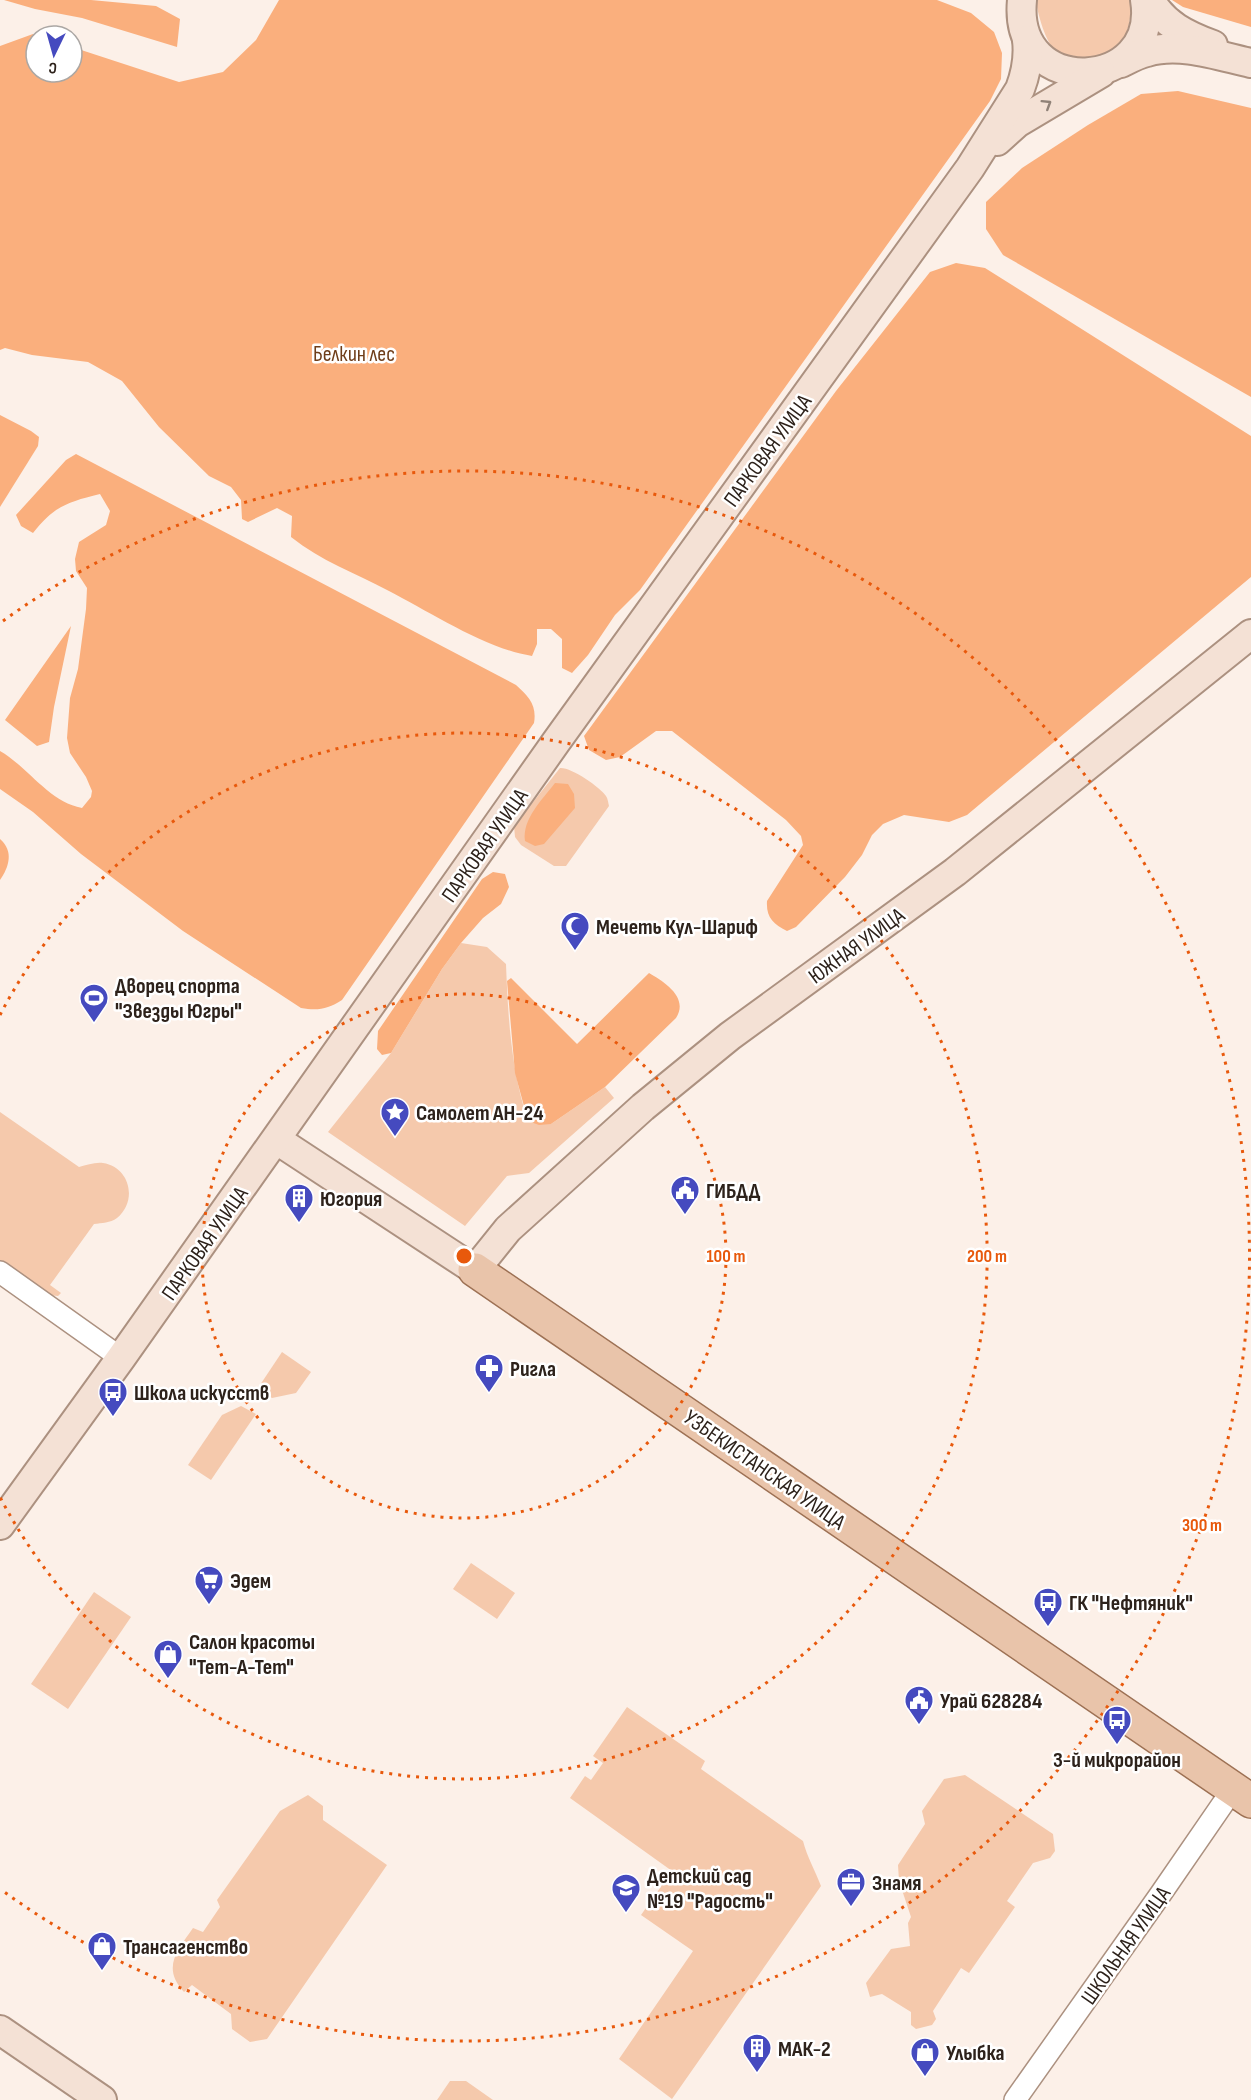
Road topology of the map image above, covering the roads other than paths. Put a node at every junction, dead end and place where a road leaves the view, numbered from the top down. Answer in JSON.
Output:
{"nodes":[{"id":1,"x":1000,"y":0,"type":"edge"},
{"id":2,"x":1022,"y":0,"type":"edge"},
{"id":3,"x":1145,"y":0,"type":"edge"},
{"id":4,"x":1150,"y":0,"type":"edge"},
{"id":5,"x":1026,"y":36,"type":"junction"},
{"id":6,"x":1251,"y":61,"type":"edge"},
{"id":7,"x":1113,"y":66,"type":"junction"},
{"id":8,"x":970,"y":168,"type":"junction"},
{"id":9,"x":1251,"y":634,"type":"edge"},
{"id":10,"x":277,"y":1140,"type":"junction"},
{"id":11,"x":475,"y":1270,"type":"junction"},
{"id":12,"x":0,"y":1272,"type":"edge"},
{"id":13,"x":122,"y":1358,"type":"junction"},
{"id":14,"x":0,"y":1525,"type":"edge"},
{"id":15,"x":1242,"y":1795,"type":"edge"},
{"id":16,"x":0,"y":2030,"type":"edge"},
{"id":17,"x":102,"y":2100,"type":"edge"},
{"id":18,"x":1015,"y":2100,"type":"edge"}],
"edges":[{"from":1,"to":5,"type":"main road"},
{"from":2,"to":5,"type":"main road","name":"ПАРКОВАЯ УЛИЦА"},
{"from":3,"to":7,"type":"main road"},
{"from":4,"to":6,"type":"main road"},
{"from":5,"to":7,"type":"main road"},
{"from":5,"to":8,"type":"main road","name":"ПАРКОВАЯ УЛИЦА"},
{"from":6,"to":7,"type":"main road"},
{"from":8,"to":7,"type":"main road","name":"ПАРКОВАЯ УЛИЦА","one_way":true},
{"from":8,"to":10,"type":"main road","name":"ПАРКОВАЯ УЛИЦА"},
{"from":9,"to":11,"type":"main road","name":"ЮЖНАЯ УЛИЦА"},
{"from":10,"to":11,"type":"main road","name":"УЗБЕКИСТАНСКАЯ УЛИЦА"},
{"from":10,"to":13,"type":"main road","name":"ПАРКОВАЯ УЛИЦА"},
{"from":11,"to":15,"type":"main road","name":"УЗБЕКИСТАНСКАЯ УЛИЦА"},
{"from":12,"to":13,"type":"street"},
{"from":13,"to":14,"type":"main road","name":"ПАРКОВАЯ УЛИЦА"},
{"from":15,"to":18,"type":"street","name":"ШКОЛЬНАЯ УЛИЦА"},
{"from":16,"to":17,"type":"main road"}]}
